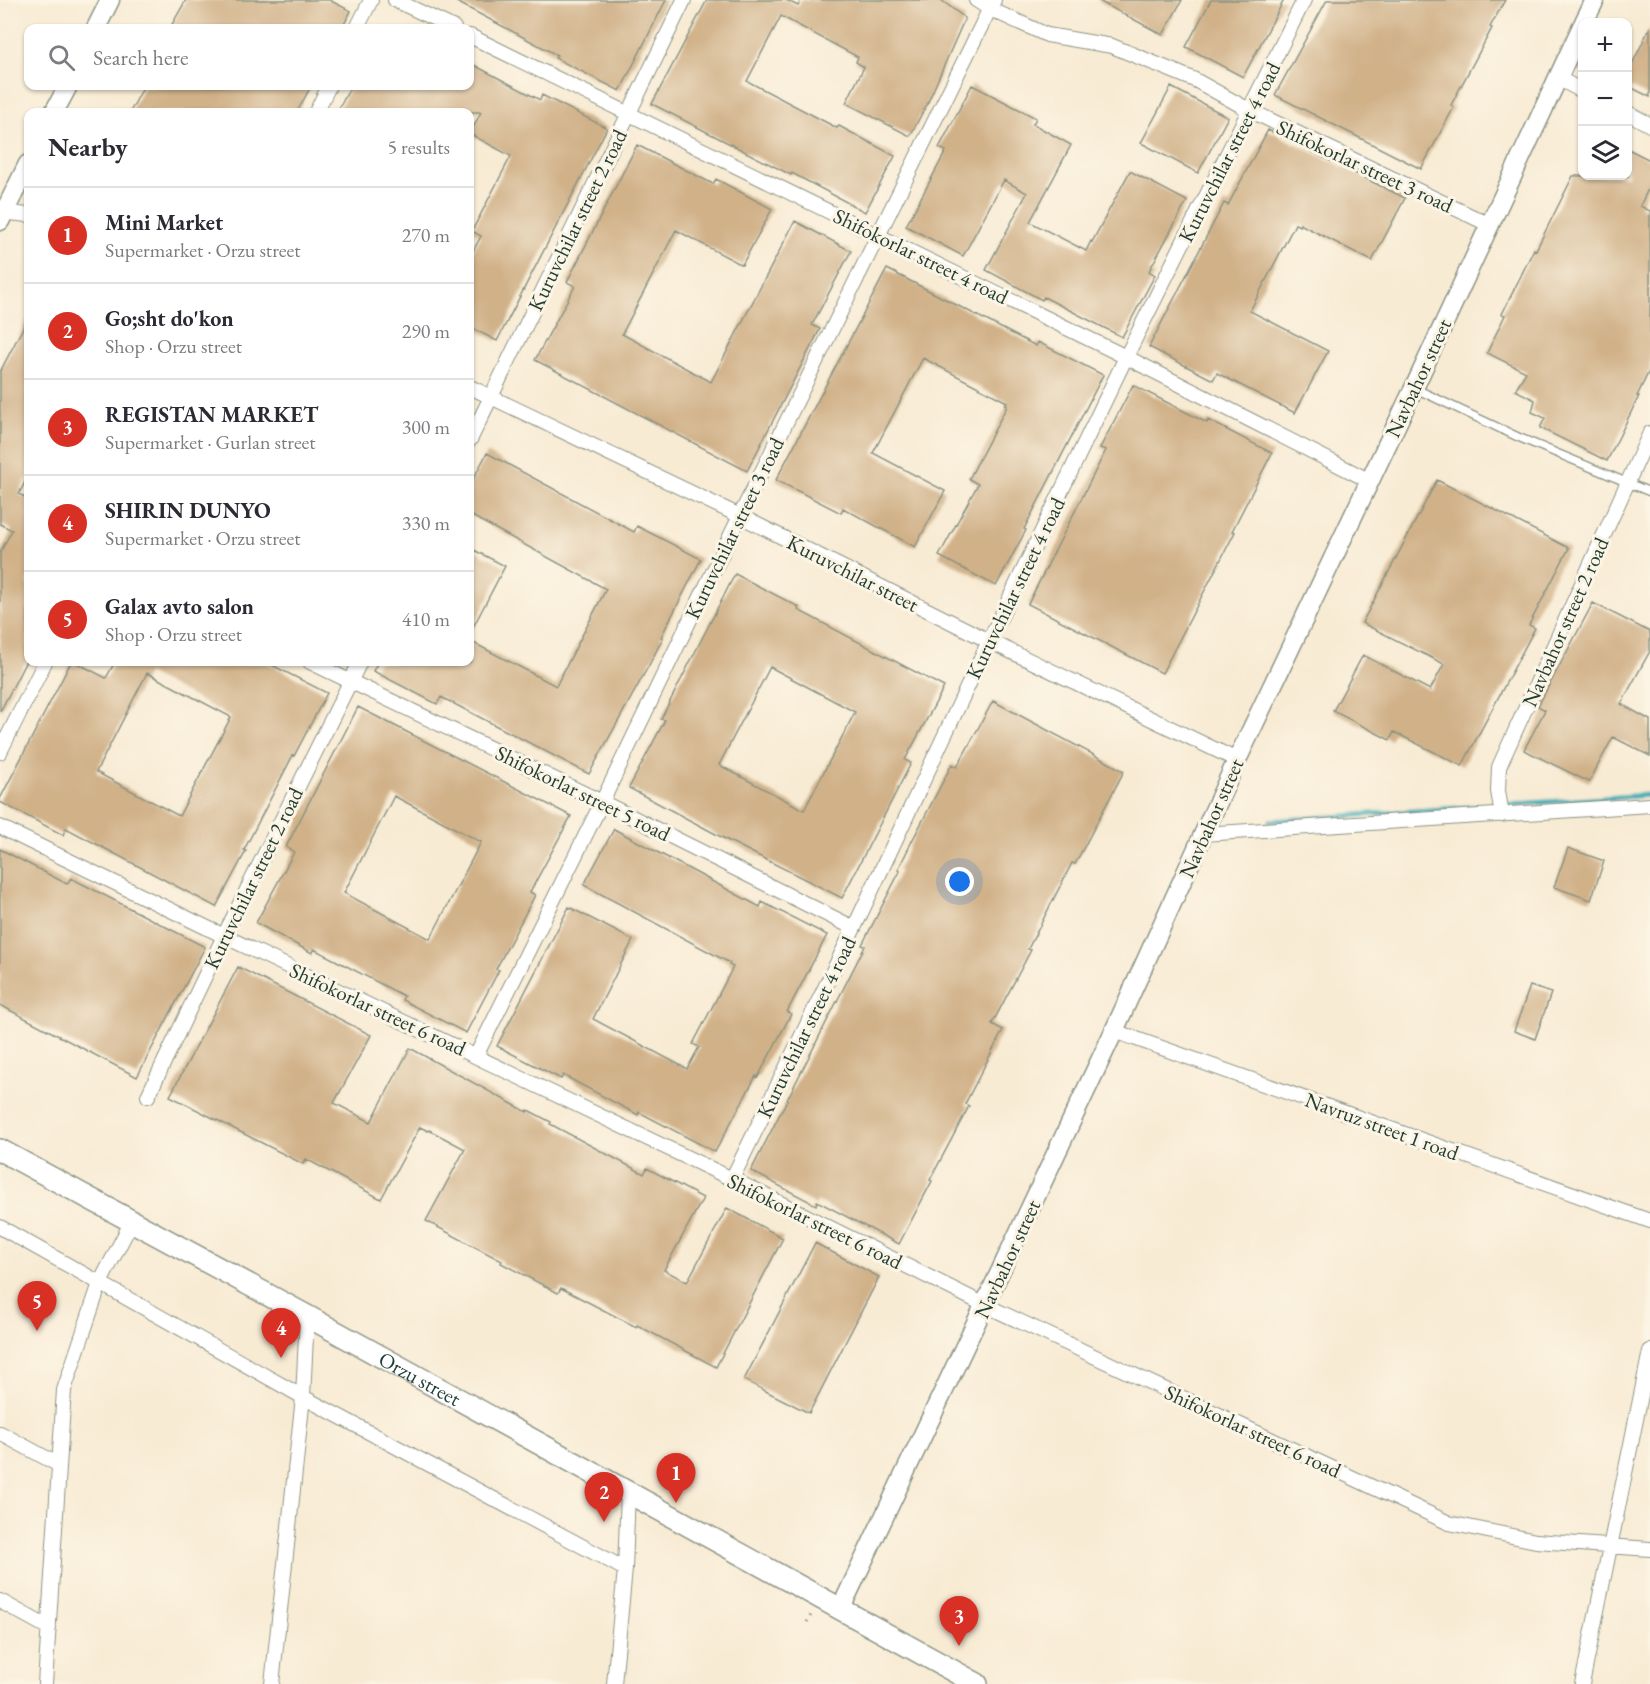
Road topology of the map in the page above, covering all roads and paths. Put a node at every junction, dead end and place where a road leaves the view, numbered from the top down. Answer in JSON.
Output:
{"nodes":[{"id":1,"x":110,"y":0,"type":"edge"},
{"id":2,"x":371,"y":0,"type":"edge"},
{"id":3,"x":395,"y":0,"type":"edge"},
{"id":4,"x":684,"y":0,"type":"edge"},
{"id":5,"x":976,"y":0,"type":"edge"},
{"id":6,"x":1304,"y":0,"type":"edge"},
{"id":7,"x":1595,"y":0,"type":"edge"},
{"id":8,"x":992,"y":4,"type":"edge"},
{"id":9,"x":1586,"y":18,"type":"edge"},
{"id":10,"x":98,"y":24,"type":"edge"},
{"id":11,"x":359,"y":24,"type":"edge"},
{"id":12,"x":446,"y":24,"type":"edge"},
{"id":13,"x":1578,"y":35,"type":"edge"},
{"id":14,"x":474,"y":38,"type":"edge"},
{"id":15,"x":1558,"y":78,"type":"junction"},
{"id":16,"x":1578,"y":89,"type":"edge"},
{"id":17,"x":66,"y":90,"type":"edge"},
{"id":18,"x":327,"y":90,"type":"edge"},
{"id":19,"x":56,"y":108,"type":"edge"},
{"id":20,"x":318,"y":108,"type":"edge"},
{"id":21,"x":1249,"y":110,"type":"junction"},
{"id":22,"x":630,"y":113,"type":"junction"},
{"id":23,"x":1632,"y":115,"type":"edge"},
{"id":24,"x":1650,"y":125,"type":"edge"},
{"id":25,"x":24,"y":172,"type":"edge"},
{"id":26,"x":1,"y":215,"type":"edge"},
{"id":27,"x":24,"y":215,"type":"edge"},
{"id":28,"x":1490,"y":225,"type":"junction"},
{"id":29,"x":878,"y":235,"type":"junction"},
{"id":30,"x":1126,"y":357,"type":"junction"},
{"id":31,"x":1414,"y":388,"type":"junction"},
{"id":32,"x":474,"y":389,"type":"edge"},
{"id":33,"x":491,"y":397,"type":"junction"},
{"id":34,"x":474,"y":432,"type":"edge"},
{"id":35,"x":1650,"y":434,"type":"edge"},
{"id":36,"x":1370,"y":482,"type":"junction"},
{"id":37,"x":1628,"y":484,"type":"junction"},
{"id":38,"x":1650,"y":492,"type":"edge"},
{"id":39,"x":740,"y":516,"type":"junction"},
{"id":40,"x":989,"y":641,"type":"junction"},
{"id":41,"x":43,"y":666,"type":"edge"},
{"id":42,"x":318,"y":666,"type":"edge"},
{"id":43,"x":358,"y":666,"type":"edge"},
{"id":44,"x":350,"y":681,"type":"junction"},
{"id":45,"x":0,"y":752,"type":"edge"},
{"id":46,"x":1237,"y":760,"type":"junction"},
{"id":47,"x":603,"y":802,"type":"junction"},
{"id":48,"x":1650,"y":805,"type":"edge"},
{"id":49,"x":1501,"y":811,"type":"junction"},
{"id":50,"x":0,"y":827,"type":"edge"},
{"id":51,"x":1203,"y":834,"type":"junction"},
{"id":52,"x":854,"y":928,"type":"junction"},
{"id":53,"x":224,"y":936,"type":"junction"},
{"id":54,"x":1114,"y":1031,"type":"junction"},
{"id":55,"x":476,"y":1056,"type":"junction"},
{"id":56,"x":148,"y":1096,"type":"dead end"},
{"id":57,"x":0,"y":1150,"type":"edge"},
{"id":58,"x":732,"y":1179,"type":"junction"},
{"id":59,"x":132,"y":1221,"type":"junction"},
{"id":60,"x":1650,"y":1221,"type":"edge"},
{"id":61,"x":0,"y":1227,"type":"edge"},
{"id":62,"x":100,"y":1283,"type":"junction"},
{"id":63,"x":985,"y":1305,"type":"junction"},
{"id":64,"x":307,"y":1316,"type":"junction"},
{"id":65,"x":1650,"y":1351,"type":"edge"},
{"id":66,"x":303,"y":1397,"type":"junction"},
{"id":67,"x":0,"y":1433,"type":"edge"},
{"id":68,"x":59,"y":1465,"type":"junction"},
{"id":69,"x":628,"y":1492,"type":"junction"},
{"id":70,"x":1611,"y":1547,"type":"junction"},
{"id":71,"x":1650,"y":1549,"type":"edge"},
{"id":72,"x":625,"y":1569,"type":"junction"},
{"id":73,"x":0,"y":1601,"type":"edge"},
{"id":74,"x":840,"y":1610,"type":"junction"},
{"id":75,"x":49,"y":1628,"type":"junction"},
{"id":76,"x":45,"y":1684,"type":"edge"},
{"id":77,"x":272,"y":1684,"type":"edge"},
{"id":78,"x":614,"y":1684,"type":"edge"},
{"id":79,"x":977,"y":1684,"type":"edge"},
{"id":80,"x":1582,"y":1684,"type":"edge"}],
"edges":[{"from":1,"to":10,"type":"main road"},
{"from":2,"to":11,"type":"street"},
{"from":3,"to":12,"type":"street"},
{"from":4,"to":22,"type":"street","name":"Kuruvchilar street 2 road"},
{"from":5,"to":8,"type":"street","name":"Shifokorlar street 3 road"},
{"from":6,"to":21,"type":"street","name":"Kuruvchilar street 4 road"},
{"from":7,"to":9,"type":"main road","name":"Navbahor street"},
{"from":8,"to":21,"type":"street","name":"Shifokorlar street 3 road"},
{"from":8,"to":29,"type":"street","name":"Kuruvchilar street 3 road"},
{"from":13,"to":15,"type":"main road","name":"Navbahor street"},
{"from":14,"to":22,"type":"street","name":"Shifokorlar street 4 road"},
{"from":15,"to":16,"type":"street"},
{"from":15,"to":28,"type":"main road","name":"Navbahor street"},
{"from":17,"to":19,"type":"main road"},
{"from":18,"to":20,"type":"street"},
{"from":21,"to":28,"type":"street","name":"Shifokorlar street 3 road"},
{"from":21,"to":30,"type":"street","name":"Kuruvchilar street 4 road"},
{"from":22,"to":29,"type":"street","name":"Shifokorlar street 4 road"},
{"from":22,"to":33,"type":"street","name":"Kuruvchilar street 2 road"},
{"from":23,"to":24,"type":"street"},
{"from":25,"to":26,"type":"main road"},
{"from":26,"to":27,"type":"street"},
{"from":28,"to":31,"type":"main road","name":"Navbahor street"},
{"from":29,"to":30,"type":"street","name":"Shifokorlar street 4 road"},
{"from":29,"to":39,"type":"street","name":"Kuruvchilar street 3 road"},
{"from":30,"to":36,"type":"street","name":"Shifokorlar street 4 road"},
{"from":30,"to":40,"type":"street","name":"Kuruvchilar street 4 road"},
{"from":31,"to":36,"type":"main road","name":"Navbahor street"},
{"from":31,"to":37,"type":"lane"},
{"from":32,"to":33,"type":"street","name":"Kuruvchilar street"},
{"from":33,"to":34,"type":"street","name":"Kuruvchilar street 2 road"},
{"from":33,"to":39,"type":"street","name":"Kuruvchilar street"},
{"from":35,"to":37,"type":"street","name":"Navbahor street 2 road"},
{"from":36,"to":46,"type":"main road","name":"Navbahor street"},
{"from":37,"to":38,"type":"lane"},
{"from":37,"to":49,"type":"street","name":"Navbahor street 2 road"},
{"from":39,"to":40,"type":"street","name":"Kuruvchilar street"},
{"from":39,"to":47,"type":"street","name":"Kuruvchilar street 3 road"},
{"from":40,"to":46,"type":"street","name":"Kuruvchilar street"},
{"from":40,"to":52,"type":"street","name":"Kuruvchilar street 4 road"},
{"from":41,"to":45,"type":"street"},
{"from":42,"to":44,"type":"street","name":"Shifokorlar street 5 road"},
{"from":43,"to":44,"type":"street","name":"Kuruvchilar street 2 road"},
{"from":44,"to":47,"type":"street","name":"Shifokorlar street 5 road"},
{"from":44,"to":53,"type":"street","name":"Kuruvchilar street 2 road"},
{"from":46,"to":51,"type":"main road","name":"Navbahor street"},
{"from":47,"to":52,"type":"street","name":"Shifokorlar street 5 road"},
{"from":47,"to":55,"type":"street","name":"Kuruvchilar street 3 road"},
{"from":48,"to":49,"type":"street"},
{"from":49,"to":51,"type":"street"},
{"from":50,"to":53,"type":"street","name":"Shifokorlar street 6 road"},
{"from":51,"to":54,"type":"main road","name":"Navbahor street"},
{"from":52,"to":58,"type":"street","name":"Kuruvchilar street 4 road"},
{"from":53,"to":55,"type":"street","name":"Shifokorlar street 6 road"},
{"from":53,"to":56,"type":"street","name":"Kuruvchilar street 2 road"},
{"from":54,"to":60,"type":"street","name":"Navruz street 1 road"},
{"from":54,"to":63,"type":"main road","name":"Navbahor street"},
{"from":55,"to":58,"type":"street","name":"Shifokorlar street 6 road"},
{"from":57,"to":59,"type":"main road","name":"Orzu street"},
{"from":58,"to":63,"type":"street","name":"Shifokorlar street 6 road"},
{"from":59,"to":62,"type":"street"},
{"from":59,"to":64,"type":"main road","name":"Orzu street"},
{"from":61,"to":62,"type":"street"},
{"from":62,"to":66,"type":"street"},
{"from":62,"to":68,"type":"street"},
{"from":63,"to":70,"type":"street","name":"Shifokorlar street 6 road"},
{"from":63,"to":74,"type":"main road","name":"Navbahor street"},
{"from":64,"to":66,"type":"street"},
{"from":64,"to":69,"type":"main road","name":"Orzu street"},
{"from":65,"to":70,"type":"street"},
{"from":66,"to":72,"type":"street"},
{"from":66,"to":77,"type":"street"},
{"from":67,"to":68,"type":"street"},
{"from":68,"to":75,"type":"street"},
{"from":69,"to":72,"type":"street"},
{"from":69,"to":74,"type":"main road","name":"Orzu street"},
{"from":70,"to":71,"type":"street","name":"Shifokorlar street 6 road"},
{"from":70,"to":80,"type":"street"},
{"from":72,"to":78,"type":"street"},
{"from":73,"to":75,"type":"street"},
{"from":74,"to":79,"type":"main road","name":"Orzu street"},
{"from":75,"to":76,"type":"street"}]}
